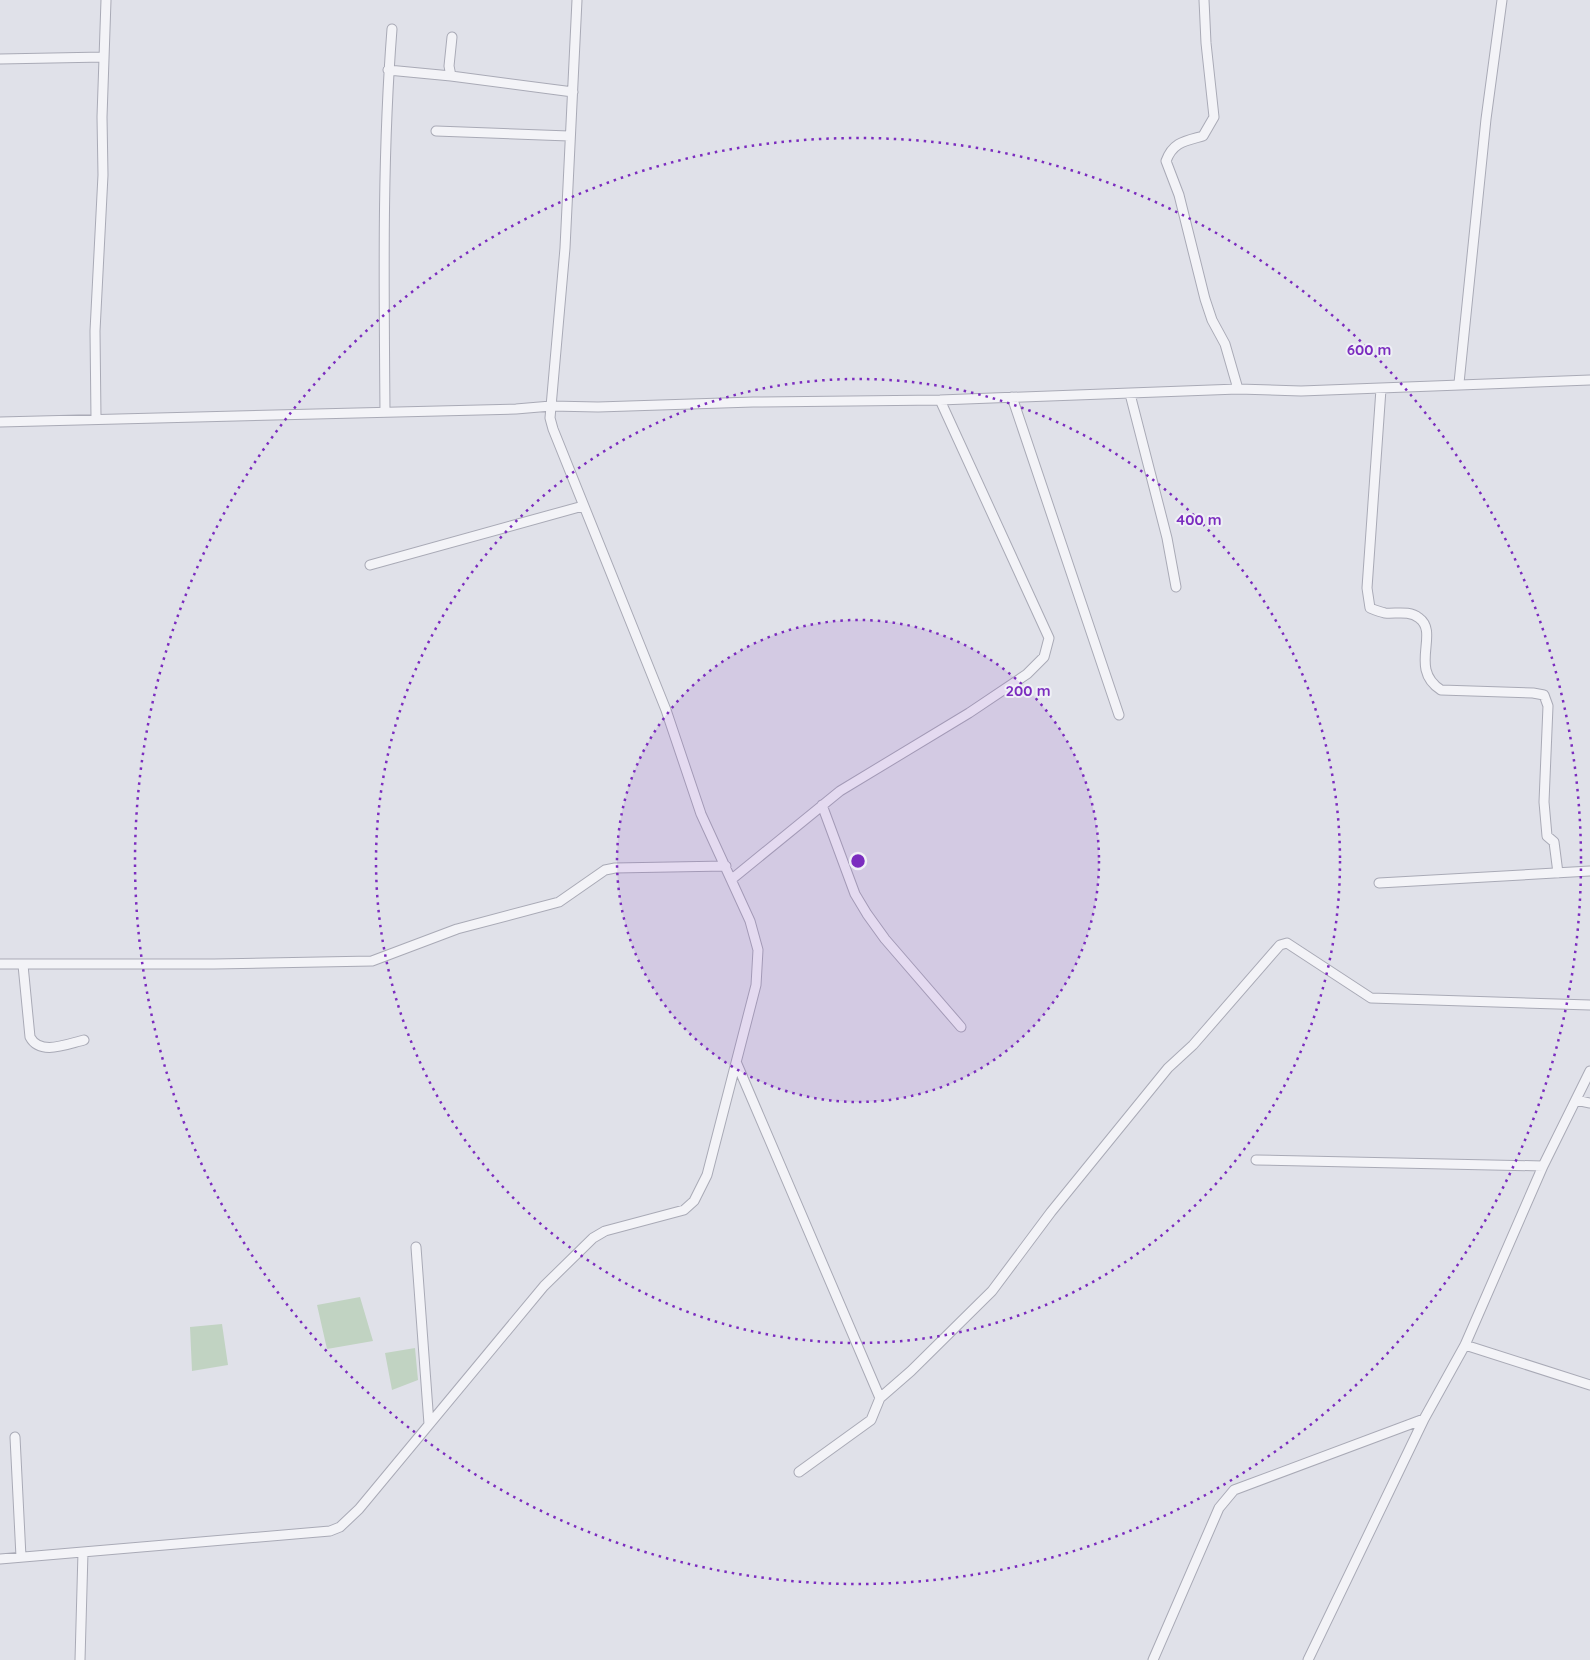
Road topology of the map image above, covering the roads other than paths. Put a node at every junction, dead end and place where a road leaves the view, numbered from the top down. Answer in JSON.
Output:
{"nodes":[{"id":1,"x":106,"y":0,"type":"edge"},
{"id":2,"x":576,"y":0,"type":"edge"},
{"id":3,"x":1204,"y":0,"type":"edge"},
{"id":4,"x":1502,"y":0,"type":"edge"},
{"id":5,"x":392,"y":29,"type":"dead end"},
{"id":6,"x":452,"y":37,"type":"dead end"},
{"id":7,"x":104,"y":57,"type":"junction"},
{"id":8,"x":0,"y":59,"type":"edge"},
{"id":9,"x":388,"y":70,"type":"junction"},
{"id":10,"x":451,"y":76,"type":"junction"},
{"id":11,"x":572,"y":92,"type":"junction"},
{"id":12,"x":436,"y":131,"type":"dead end"},
{"id":13,"x":570,"y":136,"type":"junction"},
{"id":14,"x":1590,"y":380,"type":"edge"},
{"id":15,"x":1459,"y":384,"type":"junction"},
{"id":16,"x":1238,"y":389,"type":"junction"},
{"id":17,"x":1381,"y":389,"type":"junction"},
{"id":18,"x":1130,"y":394,"type":"junction"},
{"id":19,"x":1012,"y":397,"type":"junction"},
{"id":20,"x":940,"y":400,"type":"junction"},
{"id":21,"x":551,"y":406,"type":"junction"},
{"id":22,"x":385,"y":412,"type":"junction"},
{"id":23,"x":96,"y":418,"type":"junction"},
{"id":24,"x":0,"y":422,"type":"edge"},
{"id":25,"x":583,"y":506,"type":"junction"},
{"id":26,"x":370,"y":565,"type":"dead end"},
{"id":27,"x":1176,"y":587,"type":"dead end"},
{"id":28,"x":1119,"y":715,"type":"dead end"},
{"id":29,"x":822,"y":805,"type":"junction"},
{"id":30,"x":726,"y":866,"type":"junction"},
{"id":31,"x":1590,"y":871,"type":"edge"},
{"id":32,"x":1558,"y":873,"type":"junction"},
{"id":33,"x":732,"y":879,"type":"junction"},
{"id":34,"x":1379,"y":883,"type":"dead end"},
{"id":35,"x":0,"y":964,"type":"edge"},
{"id":36,"x":23,"y":965,"type":"junction"},
{"id":37,"x":1590,"y":1005,"type":"edge"},
{"id":38,"x":961,"y":1027,"type":"dead end"},
{"id":39,"x":84,"y":1040,"type":"dead end"},
{"id":40,"x":736,"y":1064,"type":"junction"},
{"id":41,"x":1590,"y":1071,"type":"edge"},
{"id":42,"x":1576,"y":1100,"type":"junction"},
{"id":43,"x":1590,"y":1103,"type":"edge"},
{"id":44,"x":1256,"y":1160,"type":"dead end"},
{"id":45,"x":1543,"y":1166,"type":"junction"},
{"id":46,"x":416,"y":1247,"type":"dead end"},
{"id":47,"x":1465,"y":1345,"type":"junction"},
{"id":48,"x":1590,"y":1386,"type":"edge"},
{"id":49,"x":880,"y":1398,"type":"junction"},
{"id":50,"x":1424,"y":1419,"type":"junction"},
{"id":51,"x":429,"y":1424,"type":"junction"},
{"id":52,"x":15,"y":1437,"type":"dead end"},
{"id":53,"x":798,"y":1472,"type":"dead end"},
{"id":54,"x":83,"y":1552,"type":"junction"},
{"id":55,"x":21,"y":1557,"type":"junction"},
{"id":56,"x":0,"y":1559,"type":"edge"},
{"id":57,"x":80,"y":1660,"type":"edge"},
{"id":58,"x":1154,"y":1660,"type":"edge"},
{"id":59,"x":1308,"y":1660,"type":"edge"}],
"edges":[{"from":1,"to":7,"type":"street"},
{"from":2,"to":11,"type":"street"},
{"from":3,"to":16,"type":"street"},
{"from":4,"to":15,"type":"street"},
{"from":5,"to":9,"type":"street"},
{"from":6,"to":10,"type":"street"},
{"from":7,"to":8,"type":"street"},
{"from":7,"to":23,"type":"street"},
{"from":9,"to":10,"type":"street"},
{"from":9,"to":22,"type":"street"},
{"from":10,"to":11,"type":"street"},
{"from":11,"to":13,"type":"street"},
{"from":12,"to":13,"type":"street"},
{"from":13,"to":21,"type":"street"},
{"from":14,"to":15,"type":"street"},
{"from":15,"to":17,"type":"street"},
{"from":16,"to":17,"type":"street"},
{"from":16,"to":18,"type":"street"},
{"from":17,"to":32,"type":"street"},
{"from":18,"to":19,"type":"street"},
{"from":18,"to":27,"type":"street"},
{"from":19,"to":20,"type":"street"},
{"from":19,"to":28,"type":"street"},
{"from":20,"to":21,"type":"street"},
{"from":20,"to":29,"type":"street"},
{"from":21,"to":22,"type":"street"},
{"from":21,"to":25,"type":"street"},
{"from":22,"to":23,"type":"street"},
{"from":23,"to":24,"type":"street"},
{"from":25,"to":26,"type":"street"},
{"from":25,"to":30,"type":"street"},
{"from":29,"to":33,"type":"street"},
{"from":29,"to":38,"type":"street"},
{"from":30,"to":33,"type":"street"},
{"from":30,"to":36,"type":"street"},
{"from":31,"to":32,"type":"street"},
{"from":32,"to":34,"type":"street"},
{"from":33,"to":40,"type":"street"},
{"from":35,"to":36,"type":"street"},
{"from":36,"to":39,"type":"street"},
{"from":37,"to":49,"type":"street"},
{"from":40,"to":49,"type":"street"},
{"from":40,"to":51,"type":"street"},
{"from":41,"to":42,"type":"street"},
{"from":42,"to":43,"type":"street"},
{"from":42,"to":45,"type":"street"},
{"from":44,"to":45,"type":"street"},
{"from":45,"to":47,"type":"street"},
{"from":46,"to":51,"type":"street"},
{"from":47,"to":48,"type":"street"},
{"from":47,"to":50,"type":"street"},
{"from":49,"to":53,"type":"street"},
{"from":50,"to":58,"type":"street"},
{"from":50,"to":59,"type":"street"},
{"from":51,"to":54,"type":"street"},
{"from":52,"to":55,"type":"street"},
{"from":54,"to":55,"type":"street"},
{"from":54,"to":57,"type":"street"},
{"from":55,"to":56,"type":"street"}]}
